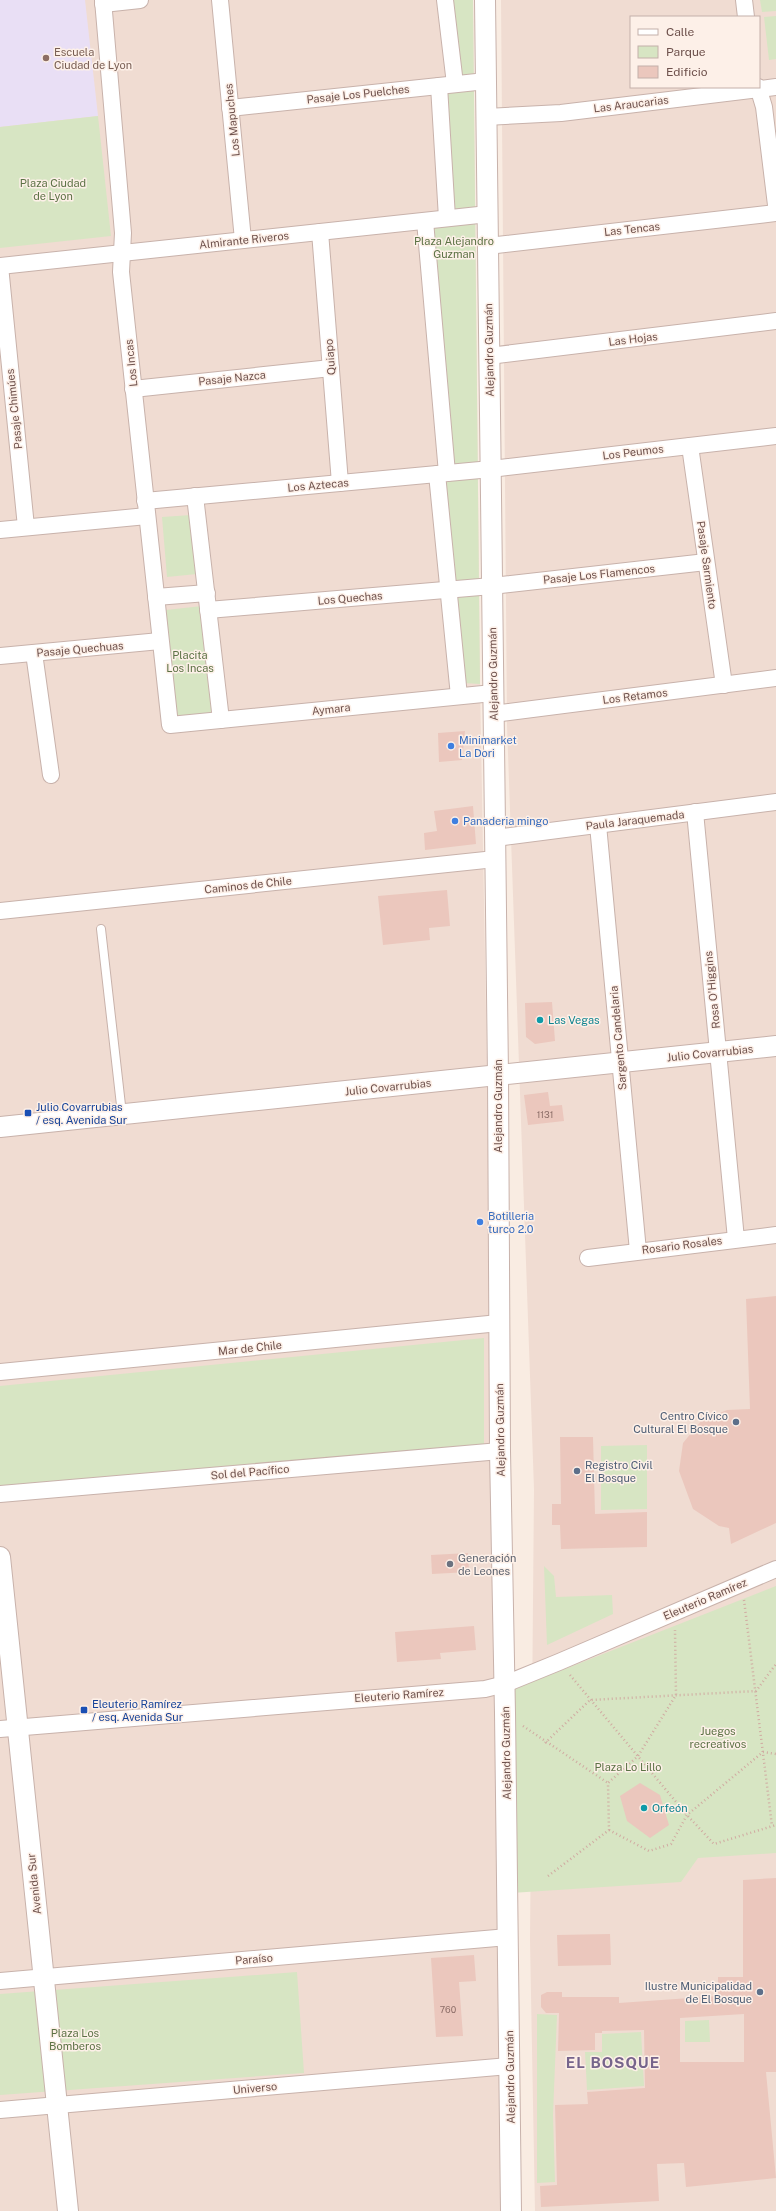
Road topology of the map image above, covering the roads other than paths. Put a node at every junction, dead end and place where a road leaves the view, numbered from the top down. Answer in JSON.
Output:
{"nodes":[{"id":1,"x":140,"y":0,"type":"edge"},
{"id":2,"x":220,"y":0,"type":"edge"},
{"id":3,"x":445,"y":0,"type":"edge"},
{"id":4,"x":485,"y":0,"type":"edge"},
{"id":5,"x":744,"y":0,"type":"edge"},
{"id":6,"x":103,"y":2,"type":"edge"},
{"id":7,"x":746,"y":16,"type":"edge"},
{"id":8,"x":486,"y":81,"type":"junction"},
{"id":9,"x":447,"y":85,"type":"junction"},
{"id":10,"x":776,"y":86,"type":"edge"},
{"id":11,"x":758,"y":88,"type":"edge"},
{"id":12,"x":760,"y":88,"type":"edge"},
{"id":13,"x":230,"y":108,"type":"junction"},
{"id":14,"x":486,"y":117,"type":"junction"},
{"id":15,"x":776,"y":205,"type":"edge"},
{"id":16,"x":776,"y":213,"type":"edge"},
{"id":17,"x":488,"y":214,"type":"junction"},
{"id":18,"x":447,"y":218,"type":"junction"},
{"id":19,"x":425,"y":221,"type":"junction"},
{"id":20,"x":320,"y":232,"type":"junction"},
{"id":21,"x":243,"y":240,"type":"junction"},
{"id":22,"x":488,"y":246,"type":"junction"},
{"id":23,"x":122,"y":253,"type":"junction"},
{"id":24,"x":0,"y":266,"type":"edge"},
{"id":25,"x":776,"y":321,"type":"edge"},
{"id":26,"x":489,"y":356,"type":"junction"},
{"id":27,"x":331,"y":368,"type":"junction"},
{"id":28,"x":133,"y":389,"type":"junction"},
{"id":29,"x":776,"y":436,"type":"edge"},
{"id":30,"x":690,"y":446,"type":"junction"},
{"id":31,"x":491,"y":469,"type":"junction"},
{"id":32,"x":442,"y":473,"type":"junction"},
{"id":33,"x":340,"y":483,"type":"junction"},
{"id":34,"x":195,"y":496,"type":"junction"},
{"id":35,"x":146,"y":508,"type":"junction"},
{"id":36,"x":26,"y":528,"type":"junction"},
{"id":37,"x":0,"y":530,"type":"edge"},
{"id":38,"x":706,"y":562,"type":"junction"},
{"id":39,"x":492,"y":586,"type":"junction"},
{"id":40,"x":447,"y":590,"type":"junction"},
{"id":41,"x":207,"y":593,"type":"junction"},
{"id":42,"x":156,"y":597,"type":"junction"},
{"id":43,"x":208,"y":610,"type":"junction"},
{"id":44,"x":160,"y":641,"type":"junction"},
{"id":45,"x":34,"y":653,"type":"junction"},
{"id":46,"x":0,"y":656,"type":"edge"},
{"id":47,"x":776,"y":678,"type":"edge"},
{"id":48,"x":724,"y":685,"type":"junction"},
{"id":49,"x":493,"y":693,"type":"junction"},
{"id":50,"x":459,"y":696,"type":"junction"},
{"id":51,"x":493,"y":714,"type":"junction"},
{"id":52,"x":221,"y":720,"type":"junction"},
{"id":53,"x":170,"y":725,"type":"joint"},
{"id":54,"x":51,"y":775,"type":"dead end"},
{"id":55,"x":776,"y":802,"type":"edge"},
{"id":56,"x":695,"y":812,"type":"junction"},
{"id":57,"x":598,"y":825,"type":"junction"},
{"id":58,"x":495,"y":838,"type":"junction"},
{"id":59,"x":495,"y":859,"type":"junction"},
{"id":60,"x":0,"y":911,"type":"edge"},
{"id":61,"x":101,"y":929,"type":"dead end"},
{"id":62,"x":776,"y":1046,"type":"edge"},
{"id":63,"x":718,"y":1052,"type":"junction"},
{"id":64,"x":620,"y":1062,"type":"junction"},
{"id":65,"x":498,"y":1076,"type":"junction"},
{"id":66,"x":122,"y":1115,"type":"junction"},
{"id":67,"x":0,"y":1127,"type":"edge"},
{"id":68,"x":776,"y":1235,"type":"edge"},
{"id":69,"x":736,"y":1239,"type":"junction"},
{"id":70,"x":638,"y":1250,"type":"junction"},
{"id":71,"x":588,"y":1258,"type":"dead end"},
{"id":72,"x":499,"y":1323,"type":"junction"},
{"id":73,"x":0,"y":1372,"type":"edge"},
{"id":74,"x":500,"y":1451,"type":"junction"},
{"id":75,"x":0,"y":1494,"type":"edge"},
{"id":76,"x":0,"y":1558,"type":"edge"},
{"id":77,"x":776,"y":1569,"type":"edge"},
{"id":78,"x":505,"y":1684,"type":"junction"},
{"id":79,"x":8,"y":1728,"type":"edge"},
{"id":80,"x":508,"y":1938,"type":"junction"},
{"id":81,"x":44,"y":1977,"type":"junction"},
{"id":82,"x":0,"y":1980,"type":"edge"},
{"id":83,"x":510,"y":2066,"type":"junction"},
{"id":84,"x":58,"y":2105,"type":"junction"},
{"id":85,"x":0,"y":2110,"type":"edge"},
{"id":86,"x":68,"y":2211,"type":"edge"},
{"id":87,"x":511,"y":2211,"type":"edge"}],
"edges":[{"from":1,"to":6,"type":"street"},
{"from":2,"to":13,"type":"street","name":"Los Mapuches"},
{"from":3,"to":9,"type":"street"},
{"from":4,"to":8,"type":"street","name":"Alejandro Guzmán"},
{"from":5,"to":7,"type":"street"},
{"from":6,"to":23,"type":"street","name":"Los Incas"},
{"from":8,"to":9,"type":"street","name":"Pasaje Los Puelches"},
{"from":8,"to":14,"type":"street","name":"Alejandro Guzmán"},
{"from":9,"to":13,"type":"street","name":"Pasaje Los Puelches"},
{"from":9,"to":18,"type":"street"},
{"from":10,"to":12,"type":"street","name":"Las Araucarias"},
{"from":11,"to":14,"type":"street","name":"Las Araucarias"},
{"from":11,"to":15,"type":"street"},
{"from":13,"to":21,"type":"street","name":"Los Mapuches"},
{"from":14,"to":17,"type":"street","name":"Alejandro Guzmán"},
{"from":16,"to":22,"type":"street","name":"Las Tencas"},
{"from":17,"to":18,"type":"street","name":"Almirante Riveros"},
{"from":17,"to":22,"type":"street","name":"Alejandro Guzmán"},
{"from":18,"to":19,"type":"street","name":"Almirante Riveros"},
{"from":19,"to":20,"type":"street","name":"Almirante Riveros"},
{"from":19,"to":32,"type":"street"},
{"from":20,"to":21,"type":"street","name":"Almirante Riveros"},
{"from":20,"to":27,"type":"street","name":"Quiapo"},
{"from":21,"to":23,"type":"street","name":"Almirante Riveros"},
{"from":22,"to":26,"type":"street","name":"Alejandro Guzmán"},
{"from":23,"to":24,"type":"street","name":"Almirante Riveros"},
{"from":23,"to":28,"type":"street","name":"Los Incas"},
{"from":24,"to":36,"type":"street","name":"Pasaje Chimúes"},
{"from":25,"to":26,"type":"street","name":"Las Hojas"},
{"from":26,"to":31,"type":"street","name":"Alejandro Guzmán"},
{"from":27,"to":28,"type":"street","name":"Pasaje Nazca"},
{"from":27,"to":33,"type":"street","name":"Quiapo"},
{"from":28,"to":35,"type":"street","name":"Los Incas"},
{"from":29,"to":30,"type":"street","name":"Los Peumos"},
{"from":30,"to":31,"type":"street","name":"Los Peumos"},
{"from":30,"to":38,"type":"street","name":"Pasaje Sarmiento"},
{"from":31,"to":32,"type":"street","name":"Los Aztecas"},
{"from":31,"to":39,"type":"street","name":"Alejandro Guzmán"},
{"from":32,"to":33,"type":"street","name":"Los Aztecas"},
{"from":32,"to":40,"type":"street"},
{"from":33,"to":34,"type":"street","name":"Los Aztecas"},
{"from":34,"to":35,"type":"street","name":"Los Aztecas"},
{"from":34,"to":41,"type":"street"},
{"from":35,"to":36,"type":"street","name":"Los Aztecas"},
{"from":35,"to":42,"type":"street","name":"Los Incas"},
{"from":36,"to":37,"type":"street","name":"Los Aztecas"},
{"from":38,"to":39,"type":"street","name":"Pasaje Los Flamencos"},
{"from":38,"to":48,"type":"street","name":"Pasaje Sarmiento"},
{"from":39,"to":40,"type":"street","name":"Los Quechas"},
{"from":39,"to":49,"type":"street","name":"Alejandro Guzmán"},
{"from":40,"to":43,"type":"street","name":"Los Quechas"},
{"from":40,"to":50,"type":"street"},
{"from":41,"to":42,"type":"street"},
{"from":41,"to":43,"type":"street"},
{"from":42,"to":44,"type":"street","name":"Los Incas"},
{"from":43,"to":52,"type":"street"},
{"from":44,"to":45,"type":"street","name":"Pasaje Quechuas"},
{"from":44,"to":53,"type":"street","name":"Los Incas"},
{"from":45,"to":46,"type":"street","name":"Pasaje Quechuas"},
{"from":45,"to":54,"type":"street"},
{"from":47,"to":48,"type":"street","name":"Los Retamos"},
{"from":48,"to":51,"type":"street","name":"Los Retamos"},
{"from":49,"to":50,"type":"street","name":"Aymara"},
{"from":49,"to":51,"type":"street","name":"Alejandro Guzmán"},
{"from":50,"to":52,"type":"street","name":"Aymara"},
{"from":51,"to":58,"type":"street","name":"Alejandro Guzmán"},
{"from":52,"to":53,"type":"street","name":"Aymara"},
{"from":55,"to":56,"type":"street","name":"Paula Jaraquemada"},
{"from":56,"to":57,"type":"street","name":"Paula Jaraquemada"},
{"from":56,"to":63,"type":"street","name":"Rosa O'Higgins"},
{"from":57,"to":58,"type":"street","name":"Paula Jaraquemada"},
{"from":57,"to":64,"type":"street","name":"Sargento Candelaria"},
{"from":58,"to":59,"type":"street","name":"Alejandro Guzmán"},
{"from":59,"to":60,"type":"street","name":"Caminos de Chile"},
{"from":59,"to":65,"type":"street","name":"Alejandro Guzmán"},
{"from":61,"to":66,"type":"lane"},
{"from":62,"to":63,"type":"street","name":"Julio Covarrubias"},
{"from":63,"to":64,"type":"street","name":"Julio Covarrubias"},
{"from":63,"to":69,"type":"street","name":"Rosa O'Higgins"},
{"from":64,"to":65,"type":"street","name":"Julio Covarrubias"},
{"from":64,"to":70,"type":"street","name":"Sargento Candelaria"},
{"from":65,"to":66,"type":"street","name":"Julio Covarrubias"},
{"from":65,"to":72,"type":"street","name":"Alejandro Guzmán"},
{"from":66,"to":67,"type":"street","name":"Julio Covarrubias"},
{"from":68,"to":69,"type":"street","name":"Rosario Rosales"},
{"from":69,"to":70,"type":"street","name":"Rosario Rosales"},
{"from":70,"to":71,"type":"street","name":"Rosario Rosales"},
{"from":72,"to":73,"type":"street","name":"Mar de Chile"},
{"from":72,"to":74,"type":"street","name":"Alejandro Guzmán"},
{"from":74,"to":75,"type":"street","name":"Sol del Pacífico"},
{"from":74,"to":78,"type":"street","name":"Alejandro Guzmán"},
{"from":76,"to":79,"type":"street","name":"Avenida Sur"},
{"from":77,"to":78,"type":"street","name":"Eleuterio Ramírez"},
{"from":78,"to":79,"type":"street","name":"Eleuterio Ramírez"},
{"from":78,"to":80,"type":"street","name":"Alejandro Guzmán"},
{"from":79,"to":81,"type":"street","name":"Avenida Sur"},
{"from":80,"to":81,"type":"street","name":"Paraíso"},
{"from":80,"to":83,"type":"street","name":"Alejandro Guzmán"},
{"from":81,"to":82,"type":"street","name":"Paraíso"},
{"from":81,"to":84,"type":"street","name":"Avenida Sur"},
{"from":83,"to":84,"type":"street","name":"Universo"},
{"from":83,"to":87,"type":"street","name":"Alejandro Guzmán"},
{"from":84,"to":85,"type":"street","name":"Universo"},
{"from":84,"to":86,"type":"street","name":"Avenida Sur"}]}
